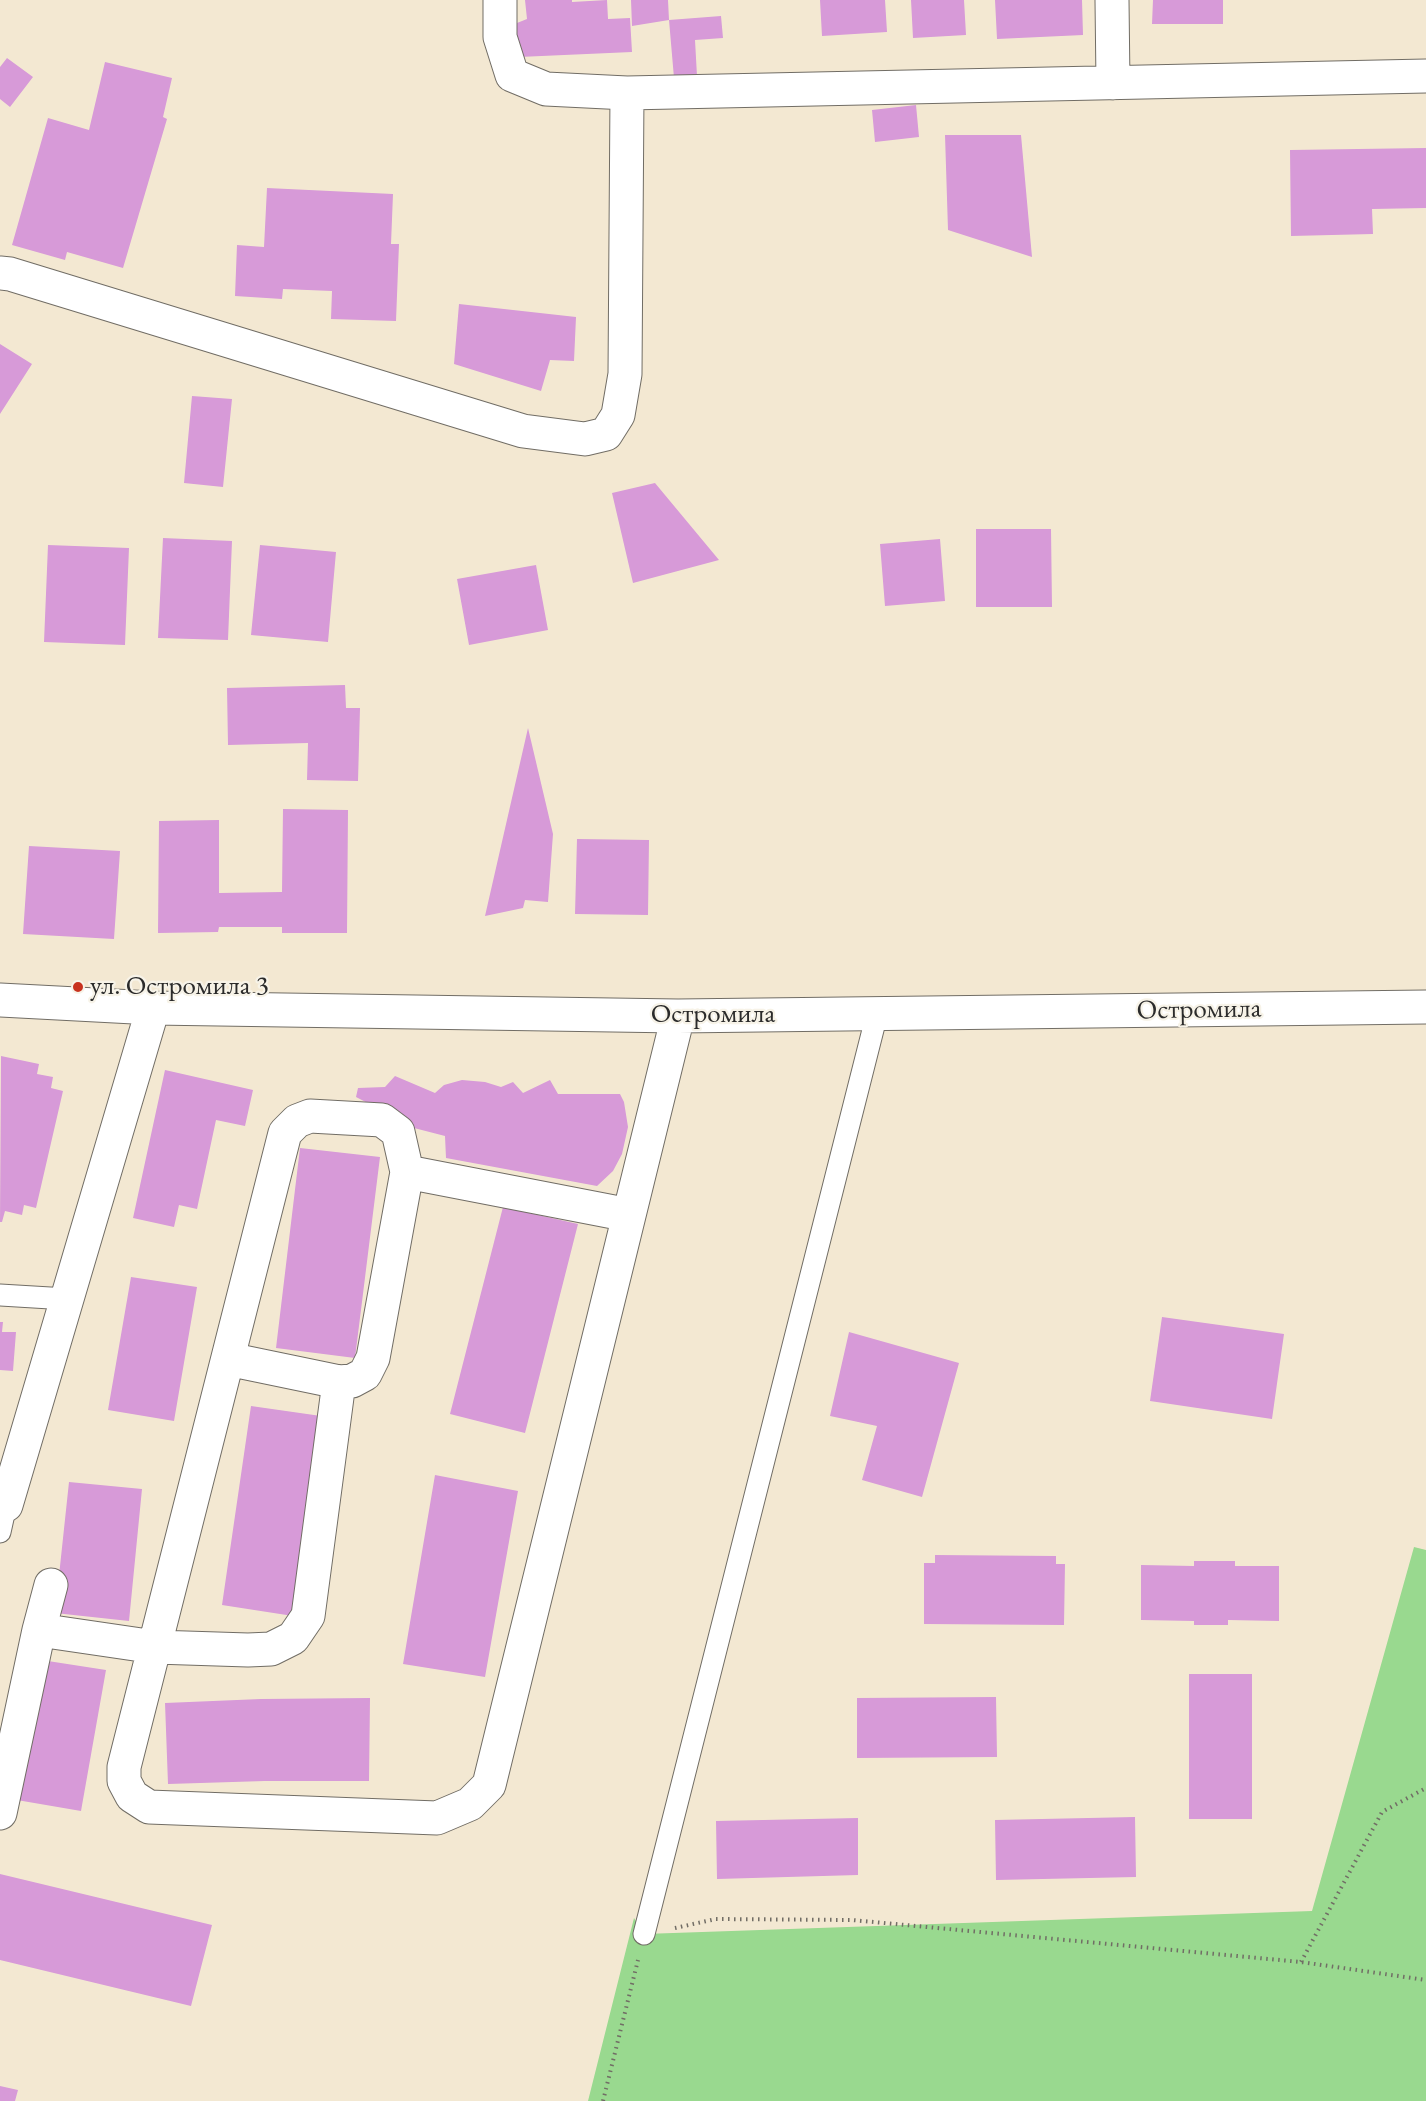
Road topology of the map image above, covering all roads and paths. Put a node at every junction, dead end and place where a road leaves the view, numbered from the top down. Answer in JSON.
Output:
{"nodes":[{"id":1,"x":500,"y":0,"type":"edge"},
{"id":2,"x":1112,"y":0,"type":"edge"},
{"id":3,"x":1426,"y":76,"type":"edge"},
{"id":4,"x":1113,"y":83,"type":"junction"},
{"id":5,"x":627,"y":93,"type":"junction"},
{"id":6,"x":0,"y":273,"type":"edge"},
{"id":7,"x":0,"y":1000,"type":"edge"},
{"id":8,"x":1426,"y":1007,"type":"edge"},
{"id":9,"x":153,"y":1008,"type":"junction"},
{"id":10,"x":877,"y":1014,"type":"junction"},
{"id":11,"x":678,"y":1016,"type":"junction"},
{"id":12,"x":407,"y":1172,"type":"junction"},
{"id":13,"x":629,"y":1215,"type":"junction"},
{"id":14,"x":0,"y":1295,"type":"edge"},
{"id":15,"x":67,"y":1299,"type":"junction"},
{"id":16,"x":228,"y":1359,"type":"junction"},
{"id":17,"x":339,"y":1382,"type":"junction"},
{"id":18,"x":2,"y":1514,"type":"edge"},
{"id":19,"x":51,"y":1585,"type":"dead end"},
{"id":20,"x":39,"y":1630,"type":"junction"},
{"id":21,"x":155,"y":1647,"type":"junction"},
{"id":22,"x":1426,"y":1788,"type":"edge"},
{"id":23,"x":0,"y":1813,"type":"edge"},
{"id":24,"x":644,"y":1934,"type":"junction"},
{"id":25,"x":1301,"y":1962,"type":"junction"},
{"id":26,"x":1426,"y":1980,"type":"edge"},
{"id":27,"x":603,"y":2101,"type":"edge"}],
"edges":[{"from":1,"to":5,"type":"street"},
{"from":2,"to":4,"type":"street"},
{"from":3,"to":4,"type":"street"},
{"from":4,"to":5,"type":"street"},
{"from":5,"to":6,"type":"street"},
{"from":7,"to":9,"type":"street","name":"Остромила"},
{"from":8,"to":10,"type":"street","name":"Остромила"},
{"from":9,"to":11,"type":"street","name":"Остромила"},
{"from":9,"to":15,"type":"street"},
{"from":10,"to":11,"type":"street","name":"Остромила"},
{"from":10,"to":24,"type":"lane"},
{"from":11,"to":13,"type":"street"},
{"from":12,"to":13,"type":"street"},
{"from":12,"to":16,"type":"street"},
{"from":12,"to":17,"type":"street"},
{"from":13,"to":21,"type":"street"},
{"from":14,"to":15,"type":"lane"},
{"from":15,"to":18,"type":"street"},
{"from":16,"to":17,"type":"street"},
{"from":16,"to":21,"type":"street"},
{"from":17,"to":21,"type":"street"},
{"from":19,"to":20,"type":"street"},
{"from":20,"to":21,"type":"street"},
{"from":20,"to":23,"type":"street"},
{"from":22,"to":25,"type":"path"},
{"from":24,"to":25,"type":"path"},
{"from":24,"to":27,"type":"path"},
{"from":25,"to":26,"type":"path"}]}
